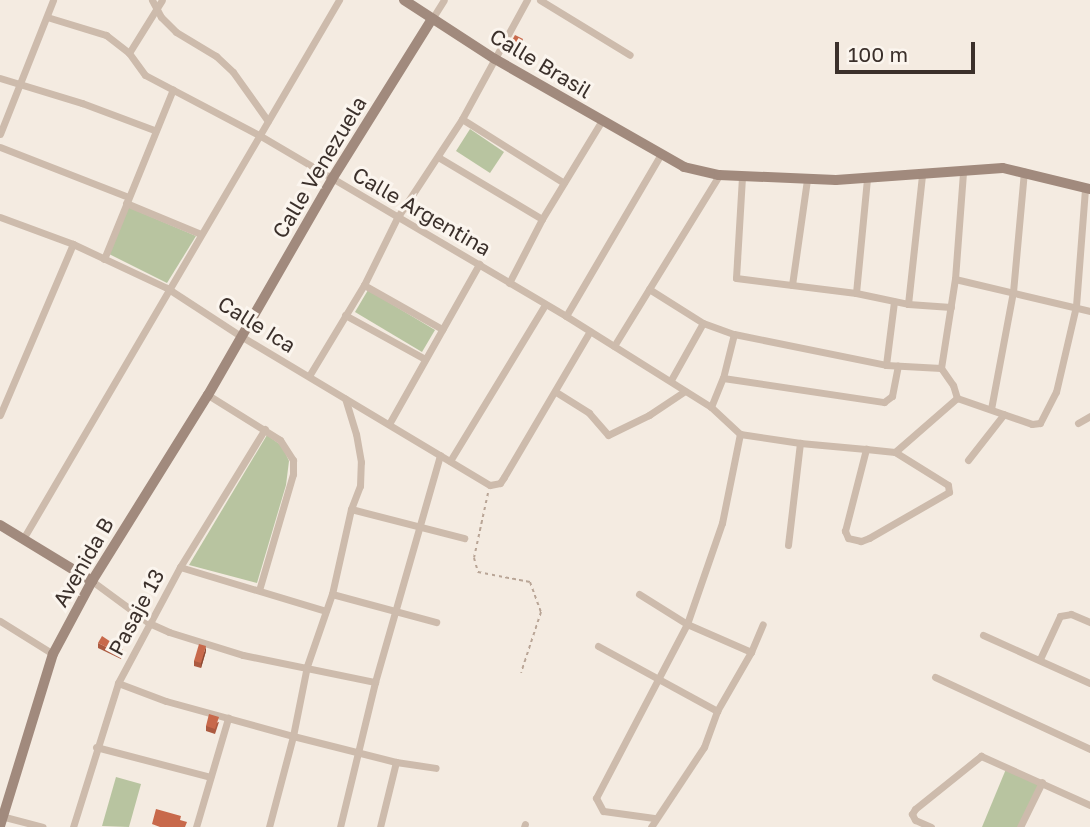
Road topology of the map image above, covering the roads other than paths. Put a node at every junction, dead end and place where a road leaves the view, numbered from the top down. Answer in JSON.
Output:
{"nodes":[{"id":1,"x":53,"y":0,"type":"edge"},
{"id":2,"x":152,"y":0,"type":"edge"},
{"id":3,"x":162,"y":0,"type":"edge"},
{"id":4,"x":339,"y":0,"type":"edge"},
{"id":5,"x":404,"y":0,"type":"edge"},
{"id":6,"x":444,"y":0,"type":"edge"},
{"id":7,"x":527,"y":0,"type":"edge"},
{"id":8,"x":540,"y":0,"type":"edge"},
{"id":9,"x":156,"y":10,"type":"junction"},
{"id":10,"x":47,"y":17,"type":"junction"},
{"id":11,"x":432,"y":19,"type":"junction"},
{"id":12,"x":129,"y":53,"type":"junction"},
{"id":13,"x":630,"y":55,"type":"dead end"},
{"id":14,"x":495,"y":59,"type":"junction"},
{"id":15,"x":0,"y":78,"type":"edge"},
{"id":16,"x":19,"y":85,"type":"junction"},
{"id":17,"x":173,"y":89,"type":"junction"},
{"id":18,"x":462,"y":120,"type":"junction"},
{"id":19,"x":268,"y":121,"type":"junction"},
{"id":20,"x":601,"y":122,"type":"junction"},
{"id":21,"x":154,"y":130,"type":"junction"},
{"id":22,"x":0,"y":134,"type":"edge"},
{"id":23,"x":260,"y":135,"type":"junction"},
{"id":24,"x":0,"y":147,"type":"edge"},
{"id":25,"x":660,"y":156,"type":"junction"},
{"id":26,"x":438,"y":157,"type":"junction"},
{"id":27,"x":963,"y":172,"type":"junction"},
{"id":28,"x":1024,"y":172,"type":"junction"},
{"id":29,"x":719,"y":175,"type":"junction"},
{"id":30,"x":922,"y":176,"type":"junction"},
{"id":31,"x":742,"y":177,"type":"junction"},
{"id":32,"x":332,"y":179,"type":"junction"},
{"id":33,"x":867,"y":179,"type":"junction"},
{"id":34,"x":807,"y":180,"type":"junction"},
{"id":35,"x":564,"y":183,"type":"junction"},
{"id":36,"x":1088,"y":189,"type":"edge"},
{"id":37,"x":127,"y":200,"type":"junction"},
{"id":38,"x":0,"y":217,"type":"edge"},
{"id":39,"x":397,"y":218,"type":"junction"},
{"id":40,"x":542,"y":219,"type":"junction"},
{"id":41,"x":201,"y":234,"type":"junction"},
{"id":42,"x":73,"y":244,"type":"junction"},
{"id":43,"x":104,"y":259,"type":"junction"},
{"id":44,"x":479,"y":264,"type":"junction"},
{"id":45,"x":956,"y":279,"type":"junction"},
{"id":46,"x":509,"y":283,"type":"junction"},
{"id":47,"x":364,"y":285,"type":"junction"},
{"id":48,"x":792,"y":285,"type":"junction"},
{"id":49,"x":167,"y":288,"type":"junction"},
{"id":50,"x":649,"y":289,"type":"junction"},
{"id":51,"x":1013,"y":292,"type":"junction"},
{"id":52,"x":856,"y":293,"type":"junction"},
{"id":53,"x":894,"y":302,"type":"junction"},
{"id":54,"x":908,"y":304,"type":"junction"},
{"id":55,"x":545,"y":305,"type":"junction"},
{"id":56,"x":1076,"y":306,"type":"junction"},
{"id":57,"x":951,"y":307,"type":"junction"},
{"id":58,"x":1090,"y":311,"type":"edge"},
{"id":59,"x":345,"y":315,"type":"junction"},
{"id":60,"x":566,"y":316,"type":"junction"},
{"id":61,"x":703,"y":323,"type":"junction"},
{"id":62,"x":442,"y":329,"type":"junction"},
{"id":63,"x":590,"y":331,"type":"junction"},
{"id":64,"x":734,"y":334,"type":"junction"},
{"id":65,"x":239,"y":335,"type":"junction"},
{"id":66,"x":614,"y":346,"type":"junction"},
{"id":67,"x":425,"y":359,"type":"junction"},
{"id":68,"x":886,"y":365,"type":"junction"},
{"id":69,"x":898,"y":366,"type":"junction"},
{"id":70,"x":941,"y":368,"type":"junction"},
{"id":71,"x":309,"y":376,"type":"junction"},
{"id":72,"x":723,"y":378,"type":"junction"},
{"id":73,"x":671,"y":380,"type":"junction"},
{"id":74,"x":685,"y":391,"type":"junction"},
{"id":75,"x":556,"y":392,"type":"junction"},
{"id":76,"x":208,"y":395,"type":"junction"},
{"id":77,"x":345,"y":398,"type":"junction"},
{"id":78,"x":957,"y":398,"type":"junction"},
{"id":79,"x":710,"y":407,"type":"junction"},
{"id":80,"x":991,"y":409,"type":"junction"},
{"id":81,"x":1004,"y":414,"type":"junction"},
{"id":82,"x":0,"y":415,"type":"edge"},
{"id":83,"x":1090,"y":416,"type":"edge"},
{"id":84,"x":1078,"y":423,"type":"dead end"},
{"id":85,"x":389,"y":424,"type":"junction"},
{"id":86,"x":265,"y":429,"type":"junction"},
{"id":87,"x":740,"y":434,"type":"junction"},
{"id":88,"x":800,"y":443,"type":"junction"},
{"id":89,"x":866,"y":449,"type":"junction"},
{"id":90,"x":895,"y":453,"type":"junction"},
{"id":91,"x":440,"y":455,"type":"junction"},
{"id":92,"x":968,"y":460,"type":"dead end"},
{"id":93,"x":450,"y":461,"type":"junction"},
{"id":94,"x":351,"y":509,"type":"junction"},
{"id":95,"x":0,"y":525,"type":"edge"},
{"id":96,"x":419,"y":526,"type":"junction"},
{"id":97,"x":464,"y":538,"type":"dead end"},
{"id":98,"x":23,"y":539,"type":"junction"},
{"id":99,"x":788,"y":545,"type":"dead end"},
{"id":100,"x":180,"y":567,"type":"junction"},
{"id":101,"x":92,"y":581,"type":"junction"},
{"id":102,"x":259,"y":590,"type":"junction"},
{"id":103,"x":331,"y":594,"type":"junction"},
{"id":104,"x":639,"y":594,"type":"dead end"},
{"id":105,"x":326,"y":611,"type":"junction"},
{"id":106,"x":396,"y":611,"type":"junction"},
{"id":107,"x":0,"y":621,"type":"edge"},
{"id":108,"x":436,"y":622,"type":"dead end"},
{"id":109,"x":1090,"y":622,"type":"edge"},
{"id":110,"x":149,"y":623,"type":"junction"},
{"id":111,"x":687,"y":624,"type":"junction"},
{"id":112,"x":763,"y":624,"type":"dead end"},
{"id":113,"x":983,"y":635,"type":"dead end"},
{"id":114,"x":598,"y":646,"type":"dead end"},
{"id":115,"x":751,"y":652,"type":"junction"},
{"id":116,"x":53,"y":654,"type":"junction"},
{"id":117,"x":1040,"y":659,"type":"junction"},
{"id":118,"x":307,"y":666,"type":"junction"},
{"id":119,"x":935,"y":677,"type":"dead end"},
{"id":120,"x":658,"y":679,"type":"junction"},
{"id":121,"x":375,"y":682,"type":"junction"},
{"id":122,"x":118,"y":683,"type":"junction"},
{"id":123,"x":1090,"y":683,"type":"edge"},
{"id":124,"x":717,"y":711,"type":"junction"},
{"id":125,"x":228,"y":718,"type":"junction"},
{"id":126,"x":293,"y":736,"type":"junction"},
{"id":127,"x":96,"y":747,"type":"junction"},
{"id":128,"x":1090,"y":748,"type":"edge"},
{"id":129,"x":359,"y":752,"type":"junction"},
{"id":130,"x":396,"y":762,"type":"junction"},
{"id":131,"x":436,"y":768,"type":"dead end"},
{"id":132,"x":210,"y":777,"type":"junction"},
{"id":133,"x":1042,"y":782,"type":"junction"},
{"id":134,"x":1090,"y":805,"type":"edge"},
{"id":135,"x":654,"y":818,"type":"junction"},
{"id":136,"x":1,"y":819,"type":"edge"},
{"id":137,"x":43,"y":827,"type":"edge"},
{"id":138,"x":73,"y":827,"type":"edge"},
{"id":139,"x":196,"y":827,"type":"edge"},
{"id":140,"x":269,"y":827,"type":"edge"},
{"id":141,"x":340,"y":827,"type":"edge"},
{"id":142,"x":380,"y":827,"type":"edge"},
{"id":143,"x":650,"y":827,"type":"edge"},
{"id":144,"x":931,"y":827,"type":"edge"},
{"id":145,"x":1020,"y":827,"type":"edge"}],
"edges":[{"from":1,"to":10,"type":"street"},
{"from":2,"to":9,"type":"street"},
{"from":3,"to":9,"type":"street"},
{"from":4,"to":19,"type":"street"},
{"from":5,"to":11,"type":"main road","name":"Calle Brasil"},
{"from":6,"to":11,"type":"street"},
{"from":7,"to":14,"type":"street"},
{"from":8,"to":13,"type":"street"},
{"from":9,"to":12,"type":"street"},
{"from":9,"to":19,"type":"street"},
{"from":10,"to":12,"type":"street","name":"Calle Argentina"},
{"from":10,"to":16,"type":"street"},
{"from":11,"to":14,"type":"main road","name":"Calle Brasil"},
{"from":11,"to":32,"type":"main road","name":"Calle Venezuela"},
{"from":12,"to":17,"type":"street","name":"Calle Argentina"},
{"from":14,"to":18,"type":"street"},
{"from":14,"to":20,"type":"main road","name":"Calle Brasil"},
{"from":15,"to":16,"type":"street"},
{"from":16,"to":21,"type":"street"},
{"from":16,"to":22,"type":"street"},
{"from":17,"to":21,"type":"street"},
{"from":17,"to":23,"type":"street","name":"Calle Argentina"},
{"from":18,"to":26,"type":"street"},
{"from":18,"to":35,"type":"street"},
{"from":19,"to":23,"type":"street"},
{"from":20,"to":25,"type":"main road","name":"Calle Brasil"},
{"from":20,"to":35,"type":"street"},
{"from":21,"to":37,"type":"street"},
{"from":23,"to":32,"type":"street","name":"Calle Argentina"},
{"from":23,"to":41,"type":"street"},
{"from":24,"to":37,"type":"street"},
{"from":25,"to":29,"type":"main road","name":"Calle Brasil"},
{"from":25,"to":60,"type":"street"},
{"from":26,"to":39,"type":"street"},
{"from":26,"to":40,"type":"street"},
{"from":27,"to":28,"type":"main road","name":"Calle Brasil"},
{"from":27,"to":30,"type":"main road","name":"Calle Brasil"},
{"from":27,"to":45,"type":"street"},
{"from":28,"to":36,"type":"main road","name":"Calle Brasil"},
{"from":28,"to":51,"type":"street"},
{"from":29,"to":31,"type":"main road","name":"Calle Brasil"},
{"from":29,"to":50,"type":"street"},
{"from":30,"to":33,"type":"main road","name":"Calle Brasil"},
{"from":30,"to":54,"type":"street"},
{"from":31,"to":34,"type":"main road","name":"Calle Brasil"},
{"from":31,"to":48,"type":"street"},
{"from":32,"to":39,"type":"street","name":"Calle Argentina"},
{"from":32,"to":65,"type":"main road","name":"Calle Venezuela"},
{"from":33,"to":34,"type":"main road","name":"Calle Brasil"},
{"from":33,"to":52,"type":"street"},
{"from":34,"to":48,"type":"street"},
{"from":35,"to":40,"type":"street"},
{"from":36,"to":56,"type":"street"},
{"from":37,"to":41,"type":"street"},
{"from":37,"to":43,"type":"street"},
{"from":38,"to":42,"type":"street","name":"Calle Ica"},
{"from":39,"to":44,"type":"street","name":"Calle Argentina"},
{"from":39,"to":47,"type":"street"},
{"from":40,"to":46,"type":"street"},
{"from":41,"to":49,"type":"street"},
{"from":42,"to":43,"type":"street","name":"Calle Ica"},
{"from":42,"to":82,"type":"street"},
{"from":43,"to":49,"type":"street","name":"Calle Ica"},
{"from":44,"to":46,"type":"street","name":"Calle Argentina"},
{"from":44,"to":62,"type":"street"},
{"from":45,"to":51,"type":"street"},
{"from":45,"to":57,"type":"street"},
{"from":46,"to":55,"type":"street","name":"Calle Argentina"},
{"from":47,"to":59,"type":"street"},
{"from":47,"to":62,"type":"street"},
{"from":48,"to":52,"type":"street"},
{"from":49,"to":65,"type":"street","name":"Calle Ica"},
{"from":49,"to":98,"type":"street"},
{"from":50,"to":61,"type":"street"},
{"from":50,"to":66,"type":"street"},
{"from":51,"to":56,"type":"street"},
{"from":51,"to":80,"type":"street"},
{"from":52,"to":53,"type":"street"},
{"from":53,"to":54,"type":"street"},
{"from":53,"to":68,"type":"street"},
{"from":54,"to":57,"type":"street"},
{"from":55,"to":60,"type":"street","name":"Calle Argentina"},
{"from":55,"to":93,"type":"street"},
{"from":56,"to":58,"type":"street"},
{"from":56,"to":81,"type":"street"},
{"from":57,"to":70,"type":"street"},
{"from":59,"to":67,"type":"street"},
{"from":59,"to":71,"type":"street"},
{"from":60,"to":63,"type":"street","name":"Calle Argentina"},
{"from":61,"to":64,"type":"street"},
{"from":61,"to":73,"type":"street"},
{"from":62,"to":67,"type":"street"},
{"from":63,"to":66,"type":"street","name":"Calle Argentina"},
{"from":63,"to":75,"type":"street"},
{"from":64,"to":68,"type":"street"},
{"from":64,"to":72,"type":"street"},
{"from":65,"to":71,"type":"street","name":"Calle Ica"},
{"from":65,"to":76,"type":"main road","name":"Avenida B"},
{"from":66,"to":73,"type":"street","name":"Calle Argentina"},
{"from":67,"to":85,"type":"street"},
{"from":68,"to":69,"type":"street"},
{"from":69,"to":70,"type":"street"},
{"from":69,"to":72,"type":"street"},
{"from":70,"to":78,"type":"street"},
{"from":71,"to":77,"type":"street","name":"Calle Ica"},
{"from":72,"to":79,"type":"street"},
{"from":73,"to":74,"type":"street","name":"Calle Argentina"},
{"from":74,"to":75,"type":"street"},
{"from":74,"to":79,"type":"street","name":"Calle Argentina"},
{"from":75,"to":93,"type":"street","name":"Calle Ica"},
{"from":76,"to":86,"type":"street"},
{"from":76,"to":101,"type":"main road","name":"Avenida B"},
{"from":77,"to":85,"type":"street","name":"Calle Ica"},
{"from":77,"to":94,"type":"street"},
{"from":78,"to":80,"type":"street"},
{"from":78,"to":90,"type":"street"},
{"from":79,"to":87,"type":"street","name":"Calle Argentina"},
{"from":80,"to":81,"type":"street"},
{"from":81,"to":92,"type":"street"},
{"from":83,"to":84,"type":"street"},
{"from":85,"to":91,"type":"street","name":"Calle Ica"},
{"from":86,"to":100,"type":"street","name":"Pasaje 13"},
{"from":86,"to":102,"type":"street"},
{"from":87,"to":88,"type":"street"},
{"from":87,"to":111,"type":"street"},
{"from":88,"to":89,"type":"street"},
{"from":88,"to":99,"type":"street"},
{"from":89,"to":90,"type":"street"},
{"from":89,"to":90,"type":"street"},
{"from":91,"to":93,"type":"street","name":"Calle Ica"},
{"from":91,"to":96,"type":"street"},
{"from":94,"to":96,"type":"street"},
{"from":94,"to":103,"type":"street"},
{"from":95,"to":98,"type":"main road"},
{"from":96,"to":97,"type":"street"},
{"from":96,"to":106,"type":"street"},
{"from":98,"to":101,"type":"main road"},
{"from":100,"to":102,"type":"street"},
{"from":100,"to":110,"type":"street","name":"Pasaje 13"},
{"from":101,"to":110,"type":"street"},
{"from":101,"to":116,"type":"main road","name":"Avenida B"},
{"from":102,"to":105,"type":"street"},
{"from":103,"to":105,"type":"street"},
{"from":103,"to":106,"type":"street"},
{"from":104,"to":111,"type":"street"},
{"from":105,"to":118,"type":"street"},
{"from":106,"to":108,"type":"street"},
{"from":106,"to":121,"type":"street"},
{"from":107,"to":116,"type":"street"},
{"from":109,"to":117,"type":"street"},
{"from":110,"to":118,"type":"street"},
{"from":110,"to":122,"type":"street","name":"Pasaje 13"},
{"from":111,"to":115,"type":"street"},
{"from":111,"to":120,"type":"street"},
{"from":112,"to":115,"type":"street"},
{"from":113,"to":117,"type":"street"},
{"from":114,"to":120,"type":"street"},
{"from":115,"to":124,"type":"street"},
{"from":116,"to":136,"type":"main road","name":"Avenida B"},
{"from":117,"to":123,"type":"street"},
{"from":118,"to":121,"type":"street"},
{"from":118,"to":126,"type":"street"},
{"from":119,"to":128,"type":"street"},
{"from":120,"to":124,"type":"street"},
{"from":120,"to":135,"type":"street"},
{"from":121,"to":129,"type":"street"},
{"from":122,"to":125,"type":"street"},
{"from":122,"to":127,"type":"street","name":"Pasaje 13"},
{"from":124,"to":135,"type":"street"},
{"from":125,"to":126,"type":"street"},
{"from":125,"to":132,"type":"street"},
{"from":126,"to":129,"type":"street"},
{"from":126,"to":140,"type":"street"},
{"from":127,"to":132,"type":"street"},
{"from":127,"to":138,"type":"street","name":"Pasaje 13"},
{"from":129,"to":130,"type":"street"},
{"from":129,"to":141,"type":"street"},
{"from":130,"to":131,"type":"street"},
{"from":130,"to":142,"type":"street"},
{"from":132,"to":139,"type":"street"},
{"from":133,"to":134,"type":"street"},
{"from":133,"to":144,"type":"street"},
{"from":133,"to":145,"type":"street"},
{"from":135,"to":143,"type":"street"},
{"from":136,"to":137,"type":"street"}]}
